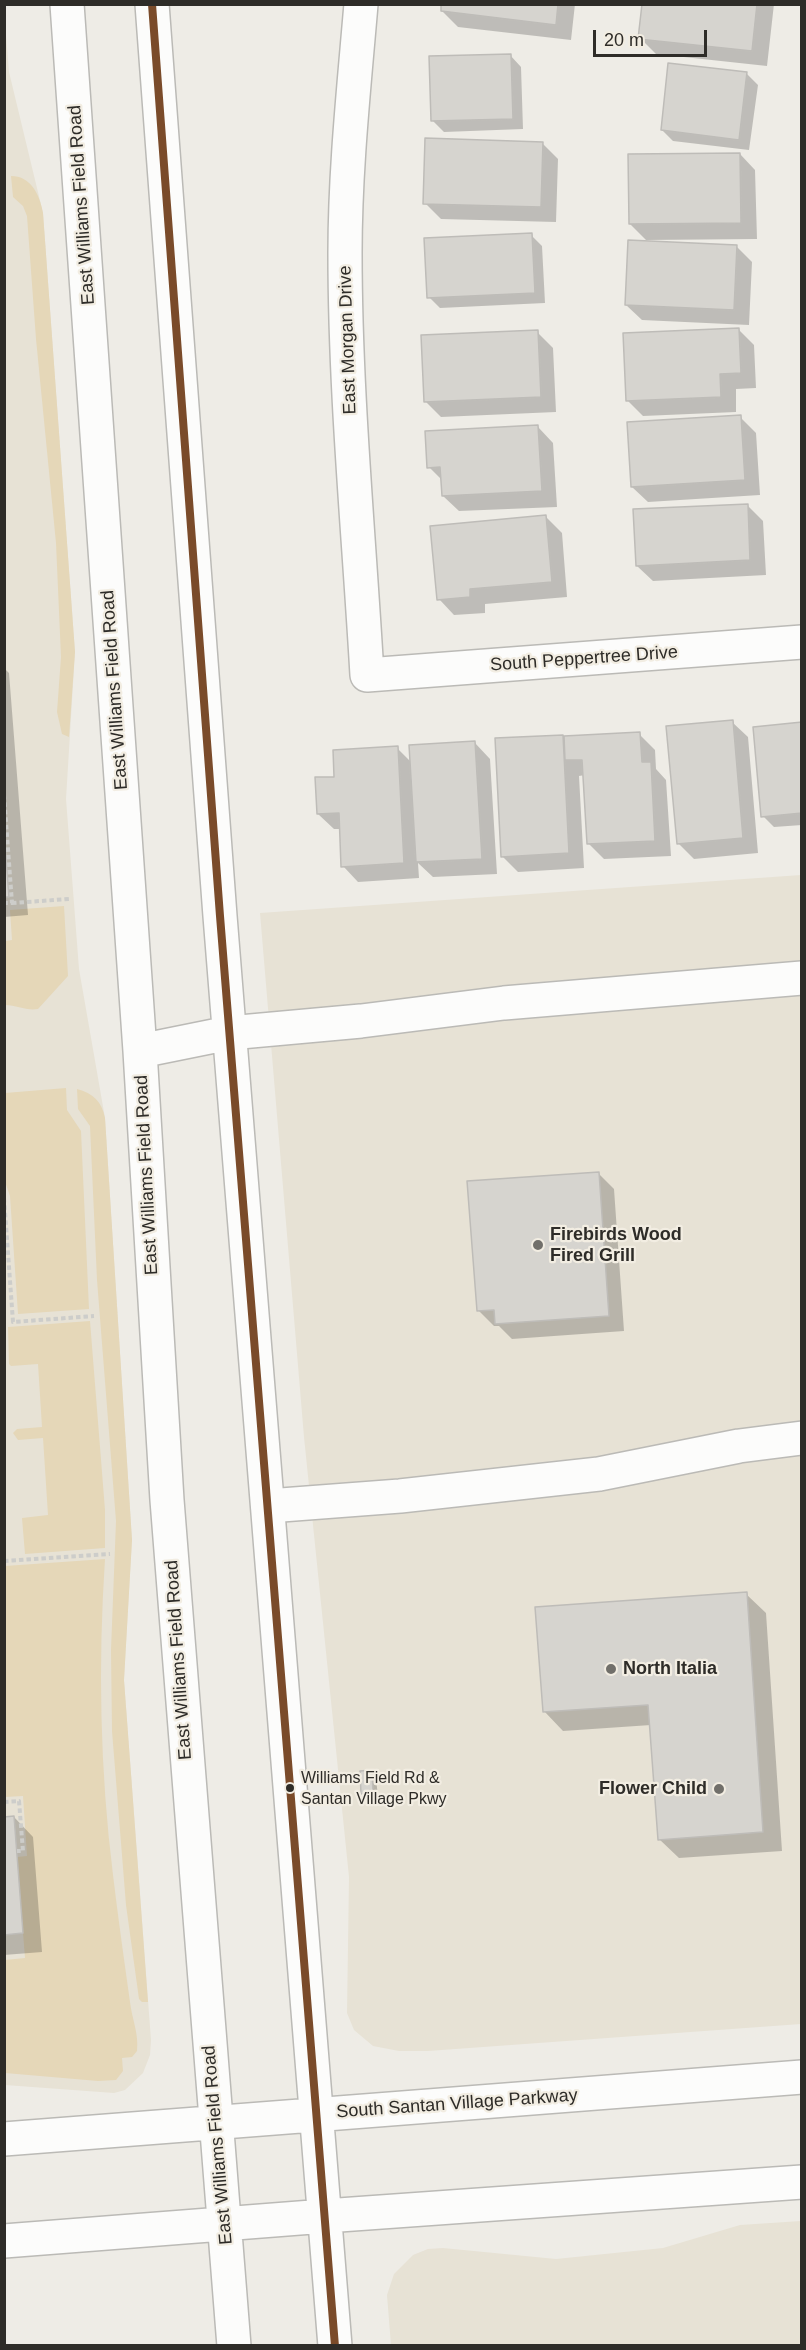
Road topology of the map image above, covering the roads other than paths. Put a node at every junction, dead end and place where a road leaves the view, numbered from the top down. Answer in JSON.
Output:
{"nodes":[{"id":1,"x":67,"y":4,"type":"edge"},
{"id":2,"x":152,"y":4,"type":"edge"},
{"id":3,"x":361,"y":4,"type":"edge"},
{"id":4,"x":801,"y":642,"type":"edge"},
{"id":5,"x":367,"y":675,"type":"joint"},
{"id":6,"x":801,"y":978,"type":"edge"},
{"id":7,"x":229,"y":1033,"type":"junction"},
{"id":8,"x":140,"y":1051,"type":"junction"},
{"id":9,"x":801,"y":1438,"type":"edge"},
{"id":10,"x":268,"y":1506,"type":"junction"},
{"id":11,"x":801,"y":2077,"type":"edge"},
{"id":12,"x":317,"y":2115,"type":"junction"},
{"id":13,"x":217,"y":2123,"type":"junction"},
{"id":14,"x":4,"y":2139,"type":"edge"},
{"id":15,"x":801,"y":2182,"type":"edge"},
{"id":16,"x":325,"y":2216,"type":"junction"},
{"id":17,"x":225,"y":2224,"type":"junction"},
{"id":18,"x":4,"y":2241,"type":"edge"},
{"id":19,"x":234,"y":2346,"type":"edge"},
{"id":20,"x":335,"y":2346,"type":"edge"}],
"edges":[{"from":1,"to":8,"type":"main road","name":"East Williams Field Road"},
{"from":2,"to":7,"type":"main road"},
{"from":3,"to":5,"type":"main road","name":"East Morgan Drive"},
{"from":4,"to":5,"type":"main road","name":"South Peppertree Drive"},
{"from":6,"to":7,"type":"main road"},
{"from":7,"to":8,"type":"main road"},
{"from":7,"to":10,"type":"main road"},
{"from":8,"to":13,"type":"main road","name":"East Williams Field Road"},
{"from":9,"to":10,"type":"main road"},
{"from":10,"to":12,"type":"main road"},
{"from":11,"to":12,"type":"main road","name":"South Santan Village Parkway"},
{"from":12,"to":13,"type":"main road","name":"South Santan Village Parkway"},
{"from":12,"to":16,"type":"main road"},
{"from":13,"to":14,"type":"main road","name":"South Santan Village Parkway"},
{"from":13,"to":17,"type":"main road","name":"East Williams Field Road"},
{"from":15,"to":16,"type":"main road"},
{"from":16,"to":17,"type":"main road"},
{"from":16,"to":20,"type":"main road"},
{"from":17,"to":18,"type":"main road"},
{"from":17,"to":19,"type":"main road","name":"East Williams Field Road"}]}
